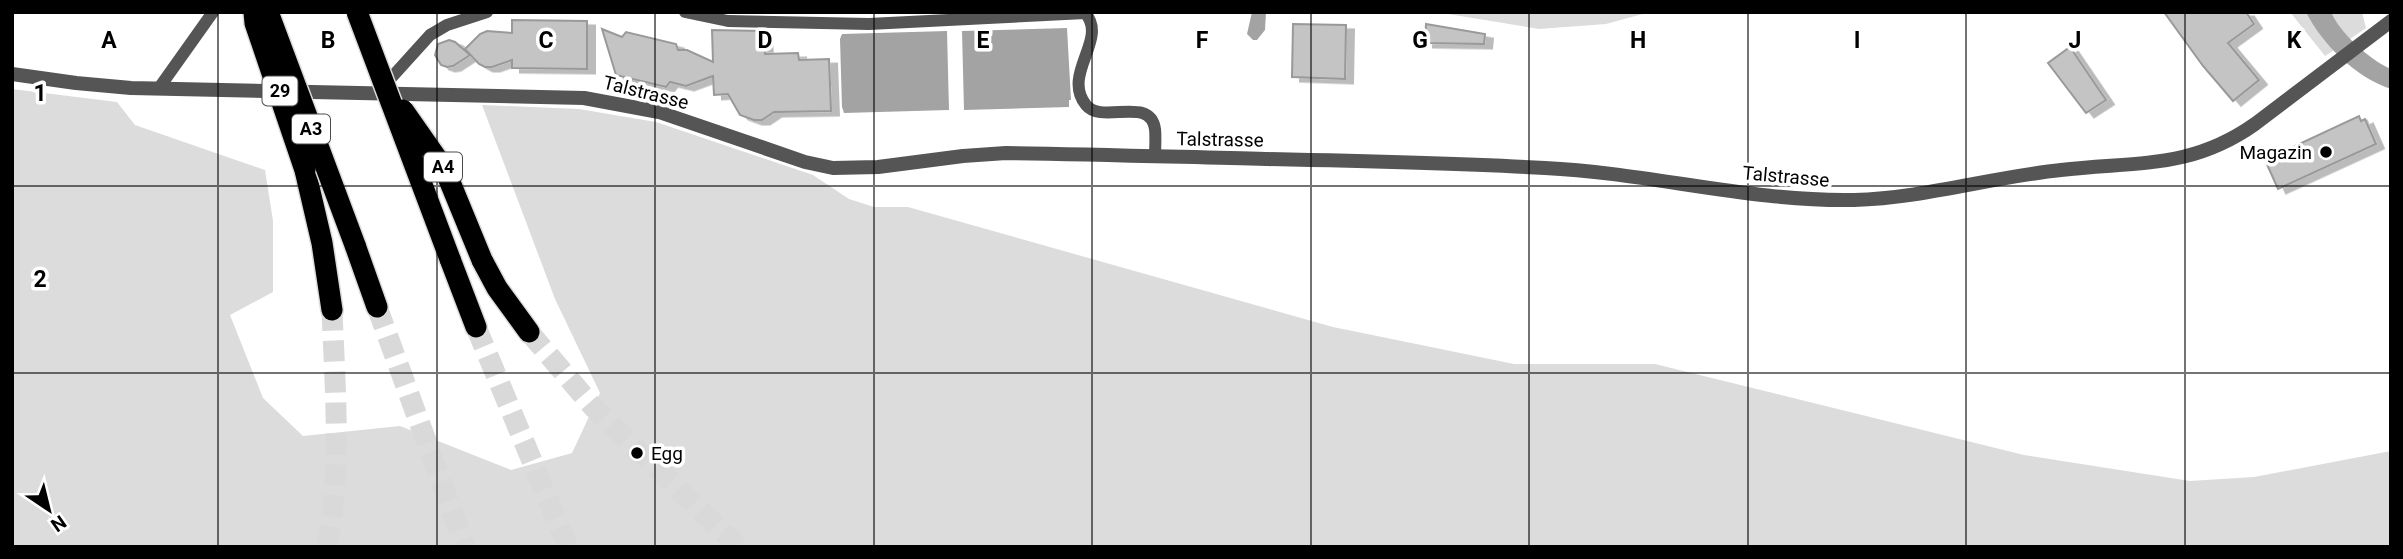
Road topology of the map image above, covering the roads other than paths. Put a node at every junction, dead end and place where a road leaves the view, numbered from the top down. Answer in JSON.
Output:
{"nodes":[{"id":1,"x":254,"y":12,"type":"edge"},
{"id":2,"x":268,"y":12,"type":"edge"},
{"id":3,"x":357,"y":12,"type":"edge"},
{"id":4,"x":487,"y":12,"type":"edge"},
{"id":5,"x":685,"y":12,"type":"edge"},
{"id":6,"x":213,"y":13,"type":"edge"},
{"id":7,"x":2391,"y":21,"type":"edge"},
{"id":8,"x":12,"y":74,"type":"edge"},
{"id":9,"x":159,"y":88,"type":"junction"},
{"id":10,"x":381,"y":90,"type":"junction"},
{"id":11,"x":1155,"y":157,"type":"junction"},
{"id":12,"x":377,"y":307,"type":"tunnel mouth"},
{"id":13,"x":332,"y":310,"type":"tunnel mouth"},
{"id":14,"x":476,"y":327,"type":"tunnel mouth"},
{"id":15,"x":528,"y":332,"type":"tunnel mouth"}],
"edges":[{"from":1,"to":13,"type":"highway","number":"29","bridge":true},
{"from":2,"to":12,"type":"highway","number":"A3","bridge":true},
{"from":3,"to":10,"type":"highway","bridge":true},
{"from":4,"to":10,"type":"lane"},
{"from":5,"to":11,"type":"lane"},
{"from":6,"to":9,"type":"lane"},
{"from":7,"to":11,"type":"street","name":"Talstrasse"},
{"from":8,"to":9,"type":"street","name":"Talstrasse"},
{"from":9,"to":10,"type":"street","name":"Talstrasse"},
{"from":10,"to":11,"type":"street","name":"Talstrasse"},
{"from":10,"to":14,"type":"highway","bridge":true},
{"from":10,"to":15,"type":"highway","number":"A4","bridge":true}]}
